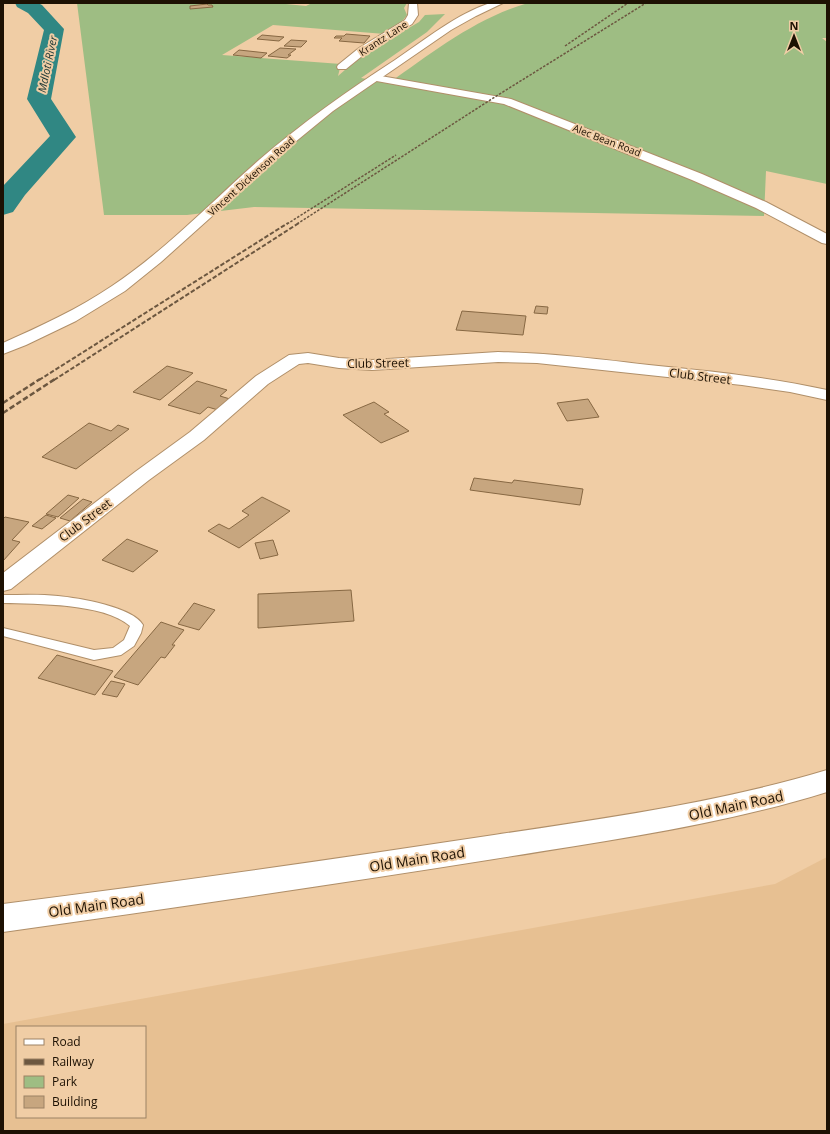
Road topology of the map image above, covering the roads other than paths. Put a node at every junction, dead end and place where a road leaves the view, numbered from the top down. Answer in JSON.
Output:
{"nodes":[{"id":1,"x":413,"y":3,"type":"edge"},
{"id":2,"x":499,"y":3,"type":"edge"},
{"id":3,"x":342,"y":67,"type":"dead end"},
{"id":4,"x":374,"y":78,"type":"junction"},
{"id":5,"x":827,"y":240,"type":"edge"},
{"id":6,"x":3,"y":349,"type":"edge"},
{"id":7,"x":827,"y":395,"type":"edge"},
{"id":8,"x":3,"y":584,"type":"edge"},
{"id":9,"x":3,"y":599,"type":"edge"},
{"id":10,"x":3,"y":632,"type":"edge"},
{"id":11,"x":827,"y":781,"type":"edge"},
{"id":12,"x":3,"y":918,"type":"edge"}],
"edges":[{"from":1,"to":3,"type":"street","name":"Krantz Lane"},
{"from":2,"to":4,"type":"street","name":"Vincent Dickenson Road"},
{"from":4,"to":5,"type":"street","name":"Alec Bean Road"},
{"from":4,"to":6,"type":"street","name":"Vincent Dickenson Road"},
{"from":7,"to":8,"type":"street","name":"Club Street"},
{"from":9,"to":10,"type":"lane"},
{"from":11,"to":12,"type":"street","name":"Old Main Road"}]}
